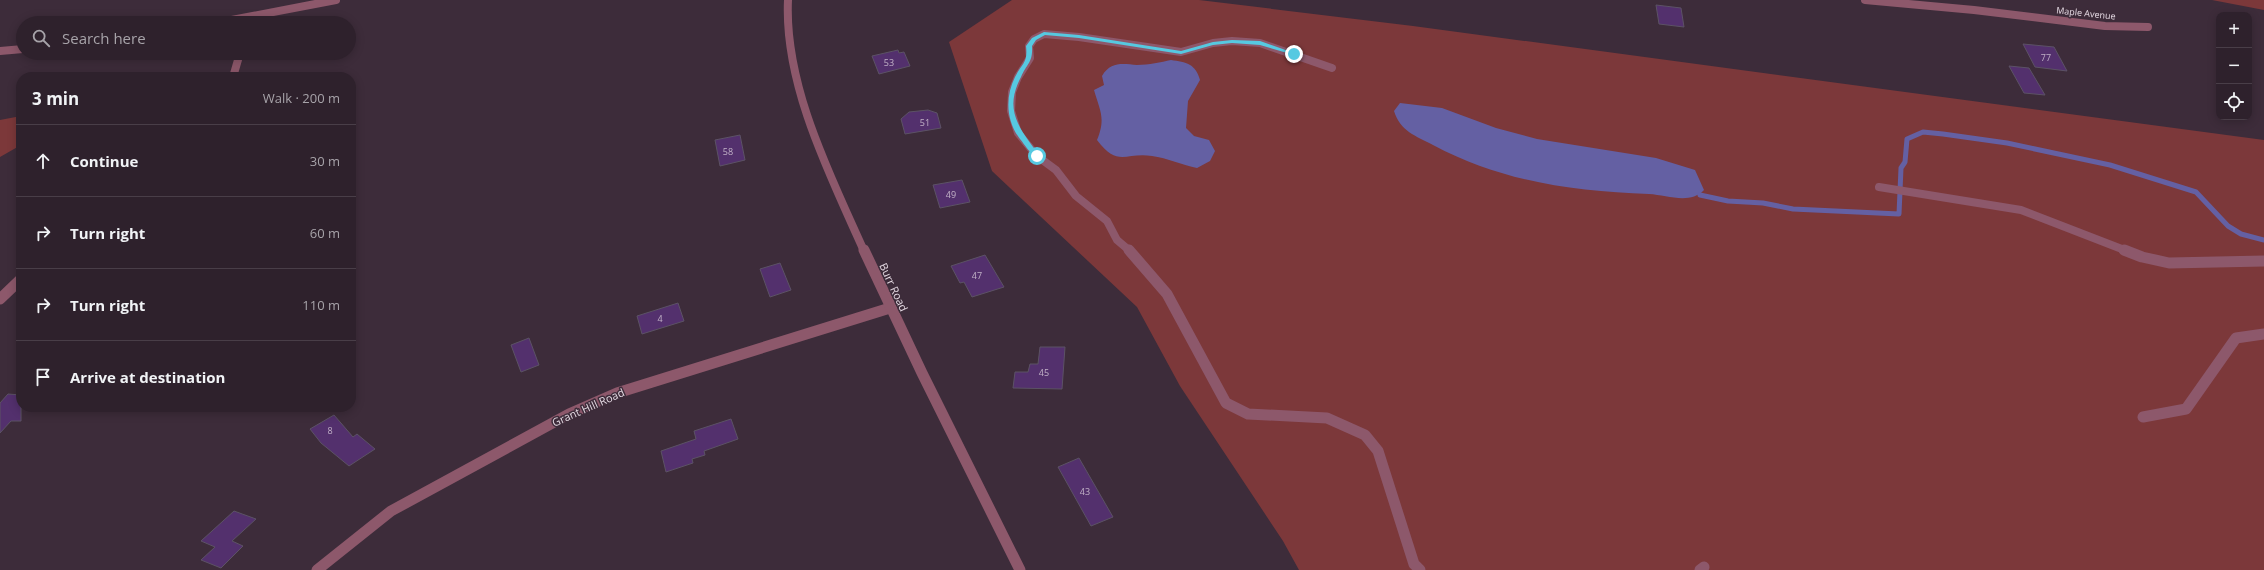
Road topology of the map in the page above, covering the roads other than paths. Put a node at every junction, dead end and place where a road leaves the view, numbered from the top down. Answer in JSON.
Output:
{"nodes":[{"id":1,"x":336,"y":0,"type":"edge"},
{"id":2,"x":788,"y":0,"type":"edge"},
{"id":3,"x":1865,"y":0,"type":"edge"},
{"id":4,"x":1956,"y":0,"type":"edge"},
{"id":5,"x":1974,"y":10,"type":"junction"},
{"id":6,"x":267,"y":16,"type":"edge"},
{"id":7,"x":2148,"y":28,"type":"dead end"},
{"id":8,"x":16,"y":50,"type":"edge"},
{"id":9,"x":0,"y":51,"type":"edge"},
{"id":10,"x":238,"y":60,"type":"edge"},
{"id":11,"x":1332,"y":68,"type":"dead end"},
{"id":12,"x":234,"y":72,"type":"edge"},
{"id":13,"x":1879,"y":186,"type":"dead end"},
{"id":14,"x":2264,"y":261,"type":"edge"},
{"id":15,"x":16,"y":284,"type":"edge"},
{"id":16,"x":0,"y":299,"type":"edge"},
{"id":17,"x":890,"y":308,"type":"junction"},
{"id":18,"x":2264,"y":334,"type":"edge"},
{"id":19,"x":2142,"y":417,"type":"dead end"},
{"id":20,"x":317,"y":570,"type":"edge"},
{"id":21,"x":1020,"y":570,"type":"edge"},
{"id":22,"x":1420,"y":570,"type":"edge"}],
"edges":[{"from":1,"to":6,"type":"street"},
{"from":2,"to":17,"type":"street","name":"Burr Road"},
{"from":3,"to":5,"type":"street","name":"Maple Avenue"},
{"from":4,"to":5,"type":"street","name":"Maple Avenue"},
{"from":5,"to":7,"type":"street","name":"Maple Avenue"},
{"from":8,"to":9,"type":"street"},
{"from":10,"to":12,"type":"street"},
{"from":11,"to":22,"type":"street"},
{"from":13,"to":14,"type":"street"},
{"from":15,"to":16,"type":"street"},
{"from":17,"to":20,"type":"street","name":"Grant Hill Road"},
{"from":17,"to":21,"type":"street","name":"Burr Road"},
{"from":18,"to":19,"type":"street"}]}
